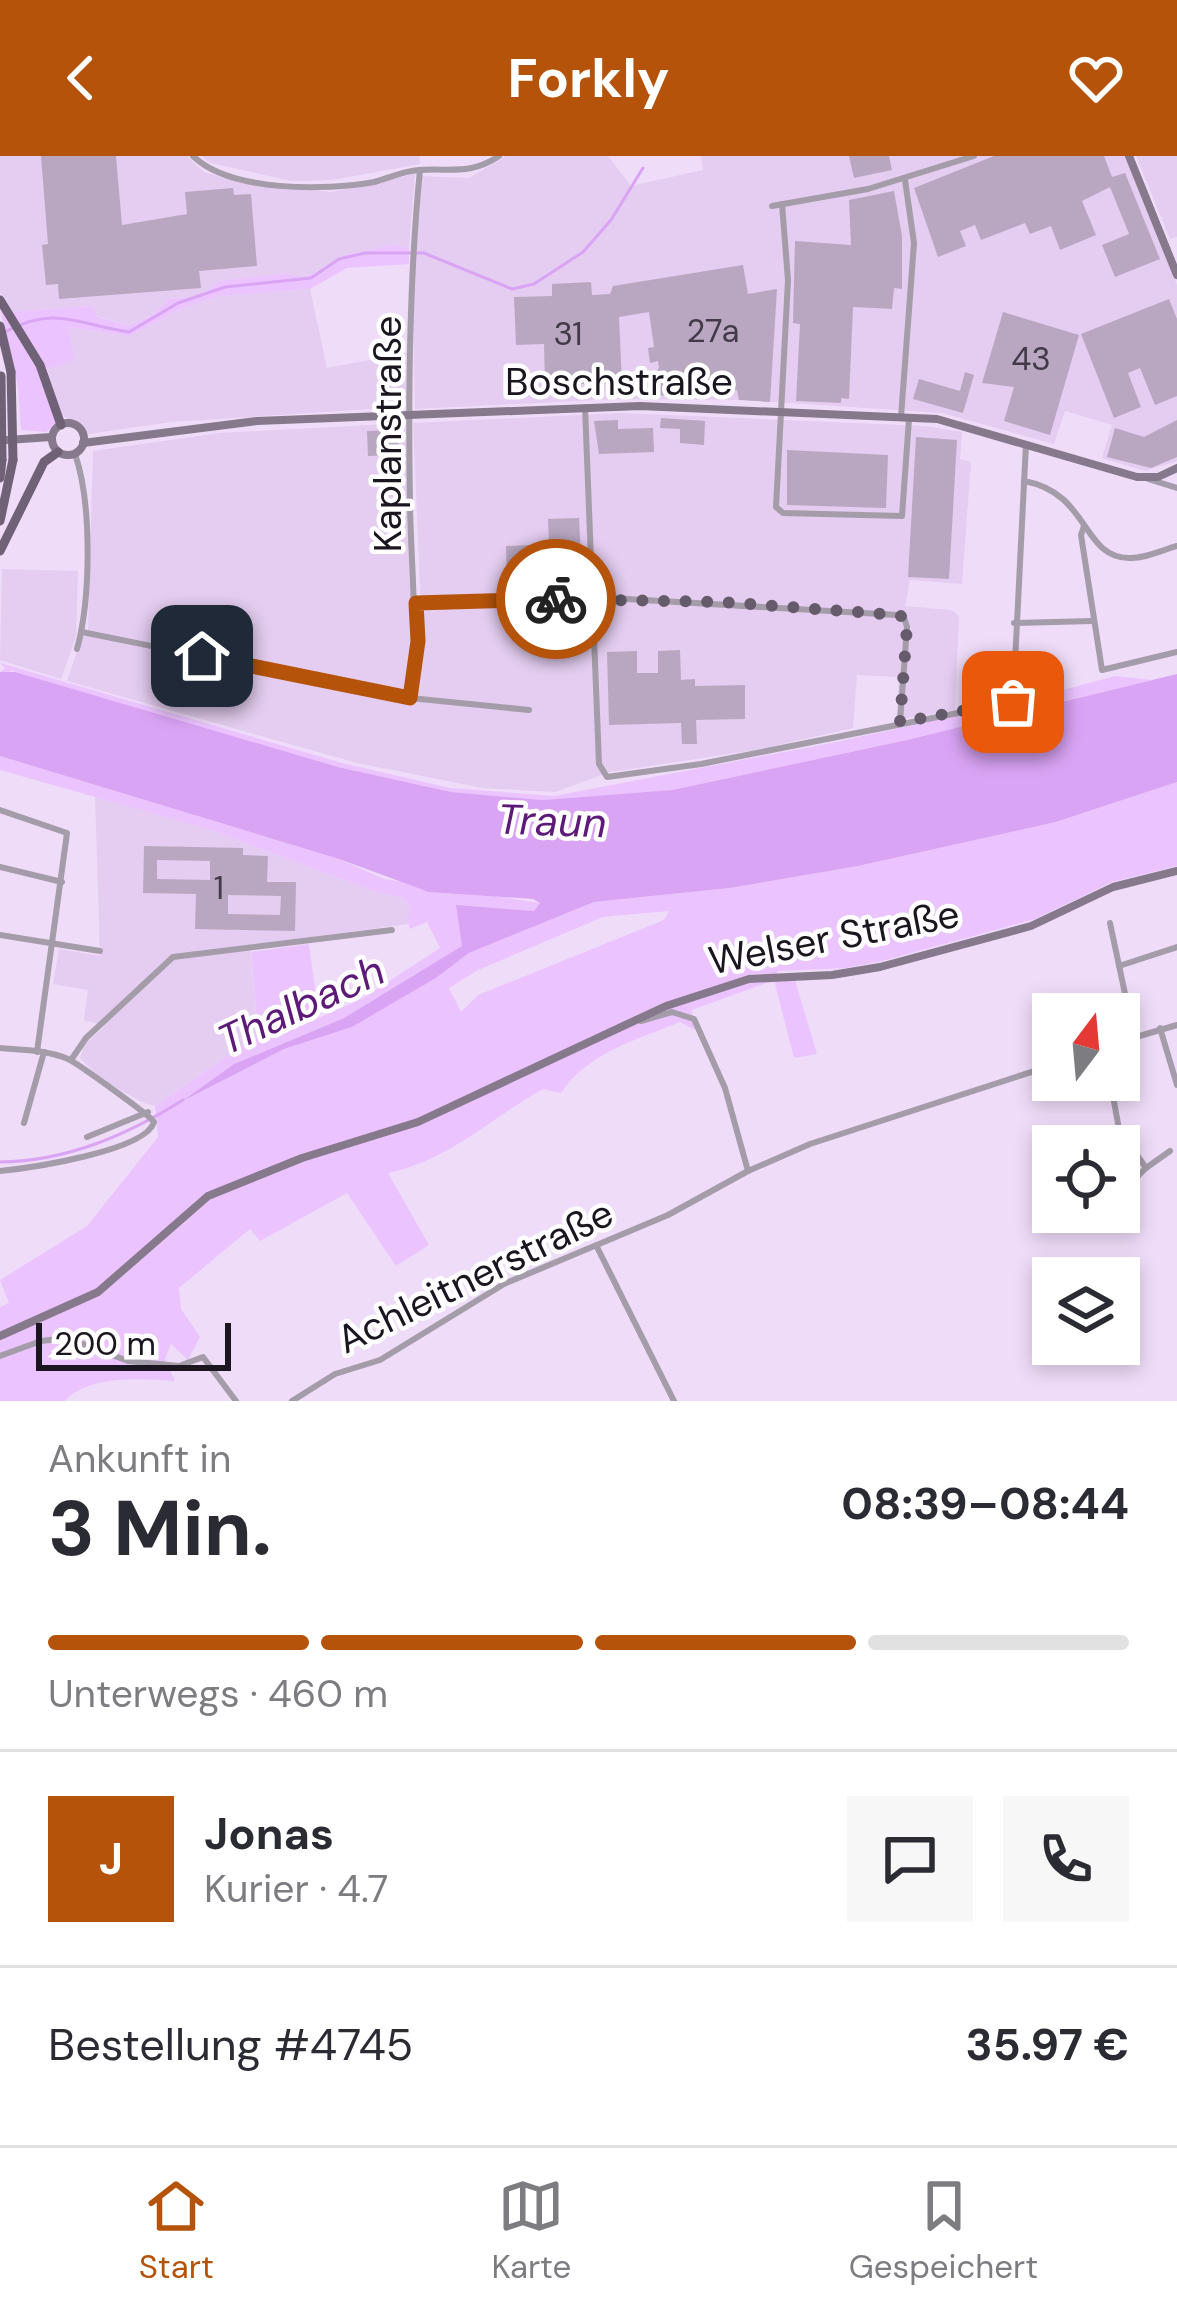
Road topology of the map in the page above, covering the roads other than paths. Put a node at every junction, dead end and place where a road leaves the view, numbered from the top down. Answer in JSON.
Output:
{"nodes":[{"id":1,"x":193,"y":156,"type":"edge"},
{"id":2,"x":974,"y":156,"type":"edge"},
{"id":3,"x":1129,"y":156,"type":"edge"},
{"id":4,"x":496,"y":157,"type":"edge"},
{"id":5,"x":420,"y":170,"type":"junction"},
{"id":6,"x":905,"y":180,"type":"junction"},
{"id":7,"x":782,"y":204,"type":"junction"},
{"id":8,"x":772,"y":206,"type":"dead end"},
{"id":9,"x":1176,"y":273,"type":"edge"},
{"id":10,"x":0,"y":300,"type":"edge"},
{"id":11,"x":0,"y":326,"type":"edge"},
{"id":12,"x":4,"y":373,"type":"edge"},
{"id":13,"x":585,"y":407,"type":"junction"},
{"id":14,"x":782,"y":411,"type":"junction"},
{"id":15,"x":410,"y":414,"type":"junction"},
{"id":16,"x":906,"y":417,"type":"junction"},
{"id":17,"x":61,"y":425,"type":"junction"},
{"id":18,"x":52,"y":437,"type":"junction"},
{"id":19,"x":0,"y":442,"type":"edge"},
{"id":20,"x":83,"y":443,"type":"junction"},
{"id":21,"x":1026,"y":444,"type":"junction"},
{"id":22,"x":58,"y":452,"type":"junction"},
{"id":23,"x":75,"y":454,"type":"junction"},
{"id":24,"x":8,"y":460,"type":"edge"},
{"id":25,"x":1177,"y":468,"type":"edge"},
{"id":26,"x":0,"y":478,"type":"edge"},
{"id":27,"x":1148,"y":479,"type":"junction"},
{"id":28,"x":1022,"y":480,"type":"junction"},
{"id":29,"x":1177,"y":488,"type":"edge"},
{"id":30,"x":0,"y":521,"type":"edge"},
{"id":31,"x":1084,"y":526,"type":"junction"},
{"id":32,"x":1177,"y":546,"type":"edge"},
{"id":33,"x":0,"y":551,"type":"edge"},
{"id":34,"x":593,"y":597,"type":"junction"},
{"id":35,"x":416,"y":603,"type":"junction"},
{"id":36,"x":1092,"y":621,"type":"junction"},
{"id":37,"x":1014,"y":623,"type":"junction"},
{"id":38,"x":82,"y":632,"type":"junction"},
{"id":39,"x":77,"y":649,"type":"dead end"},
{"id":40,"x":1177,"y":652,"type":"edge"},
{"id":41,"x":410,"y":698,"type":"junction"},
{"id":42,"x":529,"y":710,"type":"dead end"},
{"id":43,"x":900,"y":722,"type":"junction"},
{"id":44,"x":0,"y":810,"type":"edge"},
{"id":45,"x":0,"y":867,"type":"edge"},
{"id":46,"x":1177,"y":871,"type":"edge"},
{"id":47,"x":62,"y":882,"type":"junction"},
{"id":48,"x":1110,"y":923,"type":"dead end"},
{"id":49,"x":392,"y":930,"type":"dead end"},
{"id":50,"x":0,"y":935,"type":"edge"},
{"id":51,"x":54,"y":945,"type":"junction"},
{"id":52,"x":1177,"y":947,"type":"edge"},
{"id":53,"x":100,"y":951,"type":"dead end"},
{"id":54,"x":1119,"y":966,"type":"junction"},
{"id":55,"x":1125,"y":993,"type":"edge"},
{"id":56,"x":623,"y":1023,"type":"junction"},
{"id":57,"x":1177,"y":1024,"type":"edge"},
{"id":58,"x":1160,"y":1028,"type":"junction"},
{"id":59,"x":1140,"y":1034,"type":"edge"},
{"id":60,"x":0,"y":1048,"type":"edge"},
{"id":61,"x":40,"y":1052,"type":"junction"},
{"id":62,"x":70,"y":1060,"type":"junction"},
{"id":63,"x":1032,"y":1072,"type":"edge"},
{"id":64,"x":1177,"y":1085,"type":"edge"},
{"id":65,"x":152,"y":1120,"type":"junction"},
{"id":66,"x":24,"y":1123,"type":"dead end"},
{"id":67,"x":88,"y":1137,"type":"dead end"},
{"id":68,"x":1170,"y":1151,"type":"dead end"},
{"id":69,"x":1140,"y":1155,"type":"edge"},
{"id":70,"x":1142,"y":1158,"type":"junction"},
{"id":71,"x":1160,"y":1160,"type":"junction"},
{"id":72,"x":1146,"y":1168,"type":"junction"},
{"id":73,"x":0,"y":1171,"type":"edge"},
{"id":74,"x":748,"y":1171,"type":"junction"},
{"id":75,"x":1140,"y":1174,"type":"edge"},
{"id":76,"x":597,"y":1246,"type":"junction"},
{"id":77,"x":0,"y":1336,"type":"edge"},
{"id":78,"x":0,"y":1356,"type":"edge"},
{"id":79,"x":236,"y":1401,"type":"edge"},
{"id":80,"x":292,"y":1401,"type":"edge"},
{"id":81,"x":674,"y":1401,"type":"edge"}],
"edges":[{"from":1,"to":5,"type":"street"},
{"from":2,"to":6,"type":"street"},
{"from":3,"to":9,"type":"main road"},
{"from":4,"to":5,"type":"street"},
{"from":5,"to":15,"type":"street","name":"Kaplanstraße"},
{"from":6,"to":7,"type":"street"},
{"from":6,"to":16,"type":"street"},
{"from":7,"to":8,"type":"street"},
{"from":7,"to":14,"type":"street"},
{"from":10,"to":17,"type":"main road"},
{"from":11,"to":12,"type":"main road"},
{"from":12,"to":24,"type":"main road","bridge":true},
{"from":13,"to":14,"type":"main road","name":"Boschstraße"},
{"from":13,"to":15,"type":"main road","name":"Boschstraße"},
{"from":13,"to":34,"type":"street"},
{"from":14,"to":16,"type":"main road","name":"Boschstraße"},
{"from":14,"to":16,"type":"street"},
{"from":15,"to":20,"type":"main road","name":"Boschstraße"},
{"from":15,"to":35,"type":"street","name":"Kaplanstraße"},
{"from":16,"to":21,"type":"main road","name":"Boschstraße"},
{"from":17,"to":18,"type":"main road"},
{"from":17,"to":20,"type":"main road"},
{"from":18,"to":19,"type":"main road"},
{"from":18,"to":22,"type":"main road"},
{"from":20,"to":23,"type":"main road"},
{"from":21,"to":27,"type":"main road","name":"Boschstraße"},
{"from":21,"to":28,"type":"street"},
{"from":22,"to":23,"type":"main road"},
{"from":22,"to":33,"type":"main road"},
{"from":23,"to":38,"type":"street"},
{"from":24,"to":26,"type":"main road"},
{"from":24,"to":30,"type":"main road"},
{"from":25,"to":27,"type":"main road"},
{"from":27,"to":29,"type":"street","name":"Boschstraße"},
{"from":28,"to":31,"type":"street"},
{"from":28,"to":37,"type":"street"},
{"from":31,"to":32,"type":"street"},
{"from":31,"to":36,"type":"street"},
{"from":34,"to":35,"type":"street"},
{"from":34,"to":43,"type":"street"},
{"from":34,"to":43,"type":"street"},
{"from":35,"to":41,"type":"street","name":"Kaplanstraße"},
{"from":36,"to":37,"type":"street"},
{"from":36,"to":40,"type":"street"},
{"from":37,"to":43,"type":"street"},
{"from":38,"to":39,"type":"street"},
{"from":38,"to":41,"type":"street"},
{"from":41,"to":42,"type":"street"},
{"from":44,"to":47,"type":"street"},
{"from":45,"to":47,"type":"street"},
{"from":46,"to":56,"type":"main road","name":"Welser Straße"},
{"from":47,"to":51,"type":"street"},
{"from":48,"to":54,"type":"street"},
{"from":49,"to":62,"type":"street"},
{"from":50,"to":51,"type":"street"},
{"from":51,"to":53,"type":"street"},
{"from":51,"to":61,"type":"street"},
{"from":52,"to":54,"type":"street"},
{"from":54,"to":55,"type":"street"},
{"from":56,"to":74,"type":"street"},
{"from":56,"to":77,"type":"main road","name":"Welser Straße"},
{"from":57,"to":58,"type":"street"},
{"from":58,"to":59,"type":"street"},
{"from":58,"to":64,"type":"street"},
{"from":60,"to":61,"type":"street"},
{"from":61,"to":62,"type":"street"},
{"from":61,"to":66,"type":"street"},
{"from":62,"to":65,"type":"street"},
{"from":63,"to":74,"type":"street","name":"Achleitnerstraße"},
{"from":65,"to":67,"type":"street"},
{"from":65,"to":73,"type":"street"},
{"from":68,"to":71,"type":"street"},
{"from":69,"to":70,"type":"street"},
{"from":70,"to":71,"type":"street"},
{"from":70,"to":72,"type":"street"},
{"from":71,"to":72,"type":"street"},
{"from":72,"to":75,"type":"street"},
{"from":74,"to":76,"type":"street","name":"Achleitnerstraße"},
{"from":76,"to":80,"type":"street","name":"Achleitnerstraße"},
{"from":76,"to":81,"type":"street"},
{"from":78,"to":79,"type":"street"}]}
